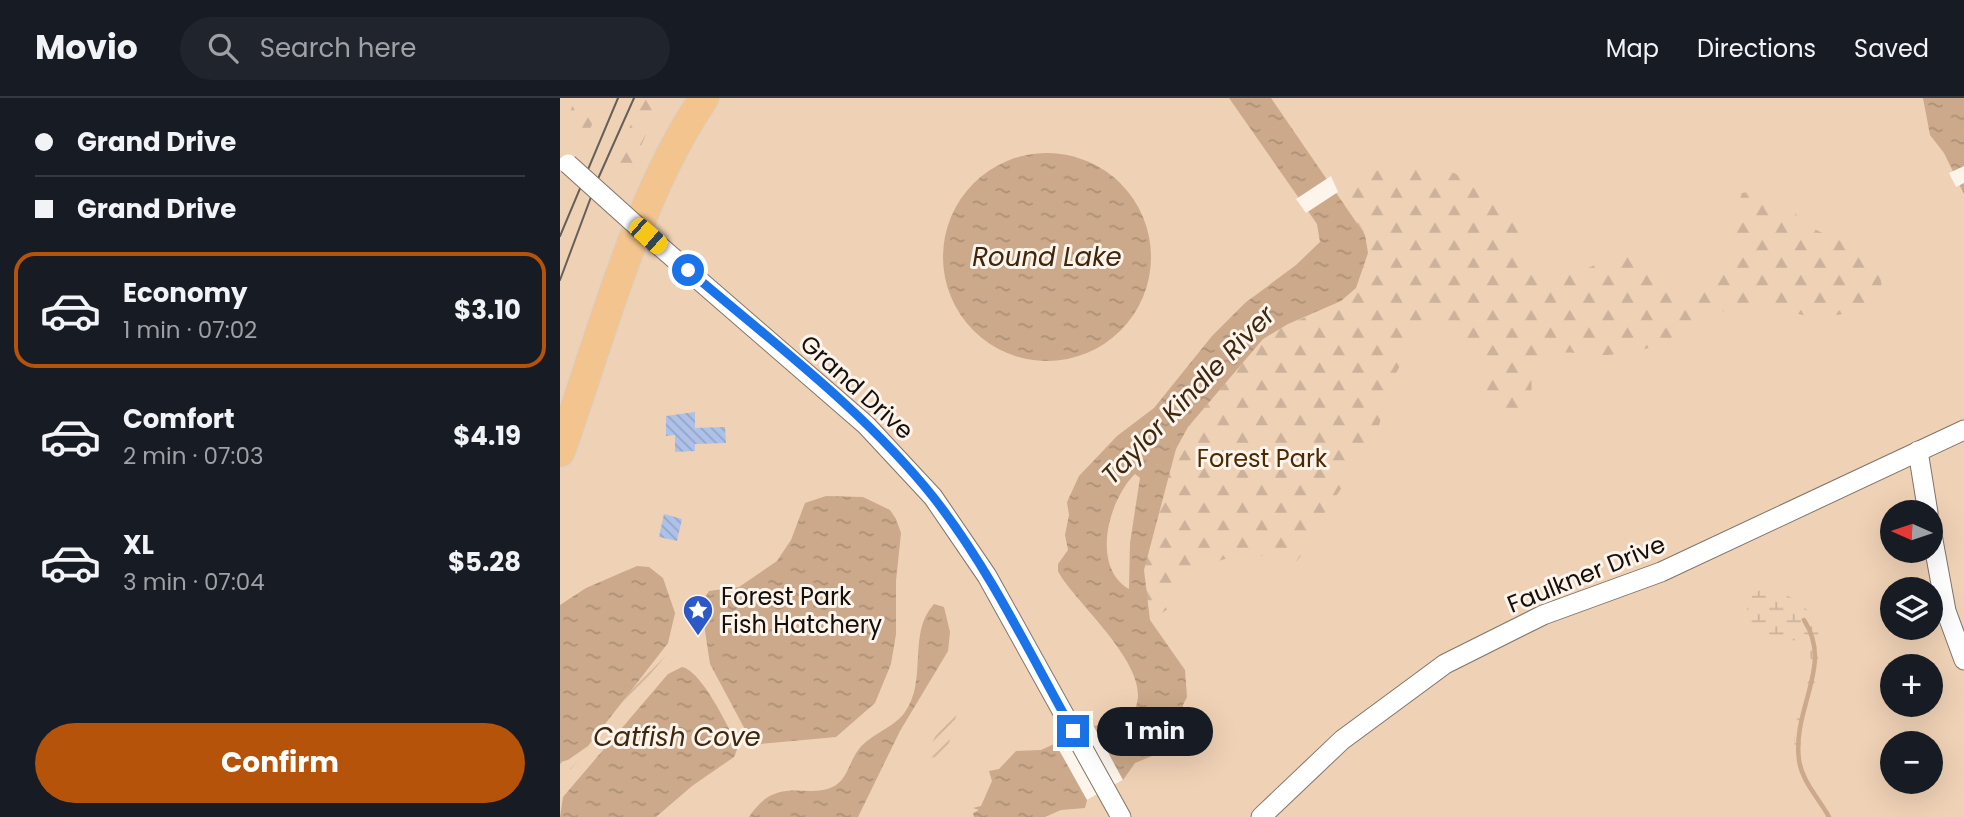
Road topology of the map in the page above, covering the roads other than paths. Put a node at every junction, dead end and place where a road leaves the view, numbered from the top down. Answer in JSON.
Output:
{"nodes":[{"id":1,"x":681,"y":98,"type":"edge"},
{"id":2,"x":704,"y":98,"type":"edge"},
{"id":3,"x":564,"y":160,"type":"edge"},
{"id":4,"x":560,"y":393,"type":"edge"},
{"id":5,"x":1964,"y":430,"type":"edge"},
{"id":6,"x":1918,"y":451,"type":"junction"},
{"id":7,"x":560,"y":452,"type":"edge"},
{"id":8,"x":1926,"y":500,"type":"edge"},
{"id":9,"x":1937,"y":564,"type":"edge"},
{"id":10,"x":1964,"y":660,"type":"edge"},
{"id":11,"x":1121,"y":817,"type":"edge"},
{"id":12,"x":1261,"y":817,"type":"edge"}],
"edges":[{"from":1,"to":4,"type":"main road"},
{"from":2,"to":7,"type":"main road"},
{"from":3,"to":11,"type":"street","name":"Grand Drive","bridge":true},
{"from":5,"to":6,"type":"street","name":"Faulkner Drive"},
{"from":6,"to":8,"type":"street"},
{"from":6,"to":12,"type":"street","name":"Faulkner Drive"},
{"from":9,"to":10,"type":"street"}]}
